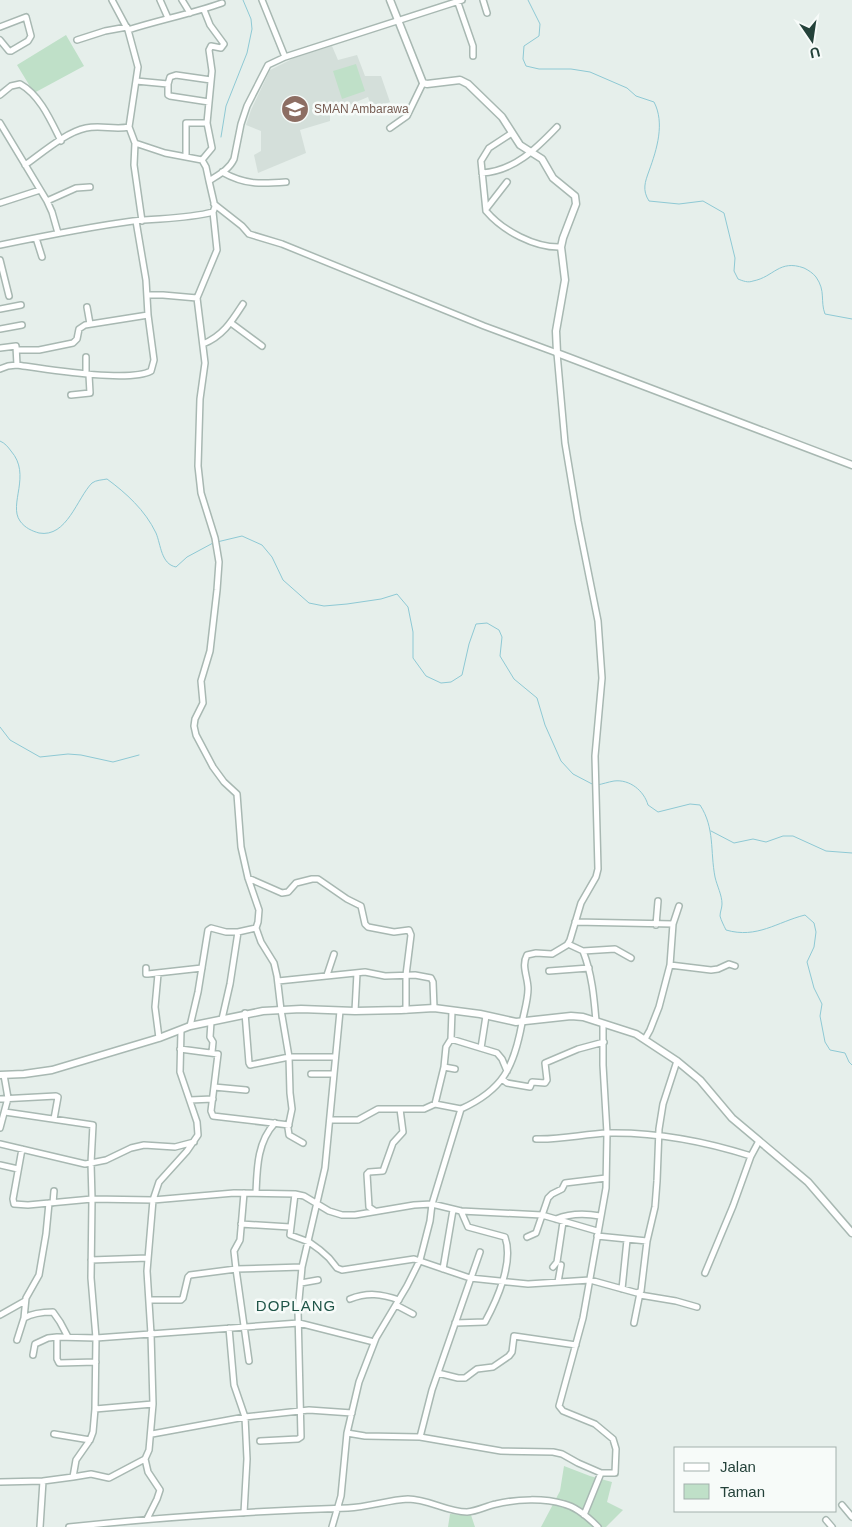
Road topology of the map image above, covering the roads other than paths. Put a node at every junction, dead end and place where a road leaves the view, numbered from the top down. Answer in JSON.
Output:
{"nodes":[{"id":1,"x":112,"y":0,"type":"edge"},
{"id":2,"x":160,"y":0,"type":"edge"},
{"id":3,"x":182,"y":0,"type":"edge"},
{"id":4,"x":262,"y":0,"type":"edge"},
{"id":5,"x":390,"y":0,"type":"edge"},
{"id":6,"x":459,"y":0,"type":"edge"},
{"id":7,"x":483,"y":0,"type":"edge"},
{"id":8,"x":222,"y":3,"type":"dead end"},
{"id":9,"x":204,"y":10,"type":"junction"},
{"id":10,"x":190,"y":13,"type":"junction"},
{"id":11,"x":487,"y":13,"type":"dead end"},
{"id":12,"x":168,"y":18,"type":"junction"},
{"id":13,"x":399,"y":21,"type":"junction"},
{"id":14,"x":0,"y":27,"type":"edge"},
{"id":15,"x":127,"y":28,"type":"junction"},
{"id":16,"x":0,"y":40,"type":"edge"},
{"id":17,"x":77,"y":40,"type":"dead end"},
{"id":18,"x":473,"y":56,"type":"dead end"},
{"id":19,"x":285,"y":57,"type":"junction"},
{"id":20,"x":211,"y":80,"type":"junction"},
{"id":21,"x":136,"y":82,"type":"junction"},
{"id":22,"x":423,"y":82,"type":"junction"},
{"id":23,"x":168,"y":84,"type":"junction"},
{"id":24,"x":0,"y":94,"type":"edge"},
{"id":25,"x":209,"y":102,"type":"junction"},
{"id":26,"x":0,"y":123,"type":"edge"},
{"id":27,"x":206,"y":123,"type":"junction"},
{"id":28,"x":129,"y":127,"type":"junction"},
{"id":29,"x":558,"y":127,"type":"dead end"},
{"id":30,"x":390,"y":128,"type":"dead end"},
{"id":31,"x":512,"y":133,"type":"junction"},
{"id":32,"x":60,"y":140,"type":"junction"},
{"id":33,"x":135,"y":143,"type":"junction"},
{"id":34,"x":533,"y":152,"type":"junction"},
{"id":35,"x":186,"y":157,"type":"junction"},
{"id":36,"x":202,"y":160,"type":"junction"},
{"id":37,"x":25,"y":165,"type":"junction"},
{"id":38,"x":222,"y":172,"type":"junction"},
{"id":39,"x":482,"y":173,"type":"junction"},
{"id":40,"x":209,"y":181,"type":"junction"},
{"id":41,"x":286,"y":182,"type":"dead end"},
{"id":42,"x":507,"y":182,"type":"dead end"},
{"id":43,"x":90,"y":187,"type":"dead end"},
{"id":44,"x":40,"y":190,"type":"junction"},
{"id":45,"x":47,"y":201,"type":"junction"},
{"id":46,"x":0,"y":203,"type":"edge"},
{"id":47,"x":214,"y":204,"type":"junction"},
{"id":48,"x":486,"y":209,"type":"junction"},
{"id":49,"x":213,"y":212,"type":"junction"},
{"id":50,"x":139,"y":221,"type":"junction"},
{"id":51,"x":58,"y":233,"type":"junction"},
{"id":52,"x":36,"y":238,"type":"junction"},
{"id":53,"x":0,"y":245,"type":"edge"},
{"id":54,"x":562,"y":248,"type":"junction"},
{"id":55,"x":42,"y":257,"type":"dead end"},
{"id":56,"x":0,"y":260,"type":"edge"},
{"id":57,"x":9,"y":296,"type":"dead end"},
{"id":58,"x":147,"y":296,"type":"junction"},
{"id":59,"x":197,"y":298,"type":"junction"},
{"id":60,"x":243,"y":304,"type":"dead end"},
{"id":61,"x":21,"y":305,"type":"dead end"},
{"id":62,"x":87,"y":307,"type":"dead end"},
{"id":63,"x":0,"y":309,"type":"edge"},
{"id":64,"x":148,"y":315,"type":"junction"},
{"id":65,"x":231,"y":323,"type":"junction"},
{"id":66,"x":90,"y":324,"type":"junction"},
{"id":67,"x":22,"y":325,"type":"dead end"},
{"id":68,"x":0,"y":329,"type":"edge"},
{"id":69,"x":204,"y":344,"type":"junction"},
{"id":70,"x":262,"y":346,"type":"dead end"},
{"id":71,"x":0,"y":348,"type":"edge"},
{"id":72,"x":17,"y":350,"type":"junction"},
{"id":73,"x":557,"y":353,"type":"junction"},
{"id":74,"x":86,"y":357,"type":"dead end"},
{"id":75,"x":17,"y":365,"type":"junction"},
{"id":76,"x":0,"y":369,"type":"edge"},
{"id":77,"x":88,"y":374,"type":"junction"},
{"id":78,"x":71,"y":395,"type":"dead end"},
{"id":79,"x":852,"y":465,"type":"edge"},
{"id":80,"x":248,"y":878,"type":"junction"},
{"id":81,"x":658,"y":901,"type":"dead end"},
{"id":82,"x":679,"y":906,"type":"dead end"},
{"id":83,"x":575,"y":922,"type":"junction"},
{"id":84,"x":656,"y":924,"type":"junction"},
{"id":85,"x":673,"y":924,"type":"junction"},
{"id":86,"x":256,"y":928,"type":"junction"},
{"id":87,"x":238,"y":932,"type":"junction"},
{"id":88,"x":568,"y":944,"type":"junction"},
{"id":89,"x":583,"y":951,"type":"junction"},
{"id":90,"x":334,"y":954,"type":"dead end"},
{"id":91,"x":631,"y":958,"type":"dead end"},
{"id":92,"x":670,"y":965,"type":"junction"},
{"id":93,"x":735,"y":966,"type":"dead end"},
{"id":94,"x":146,"y":968,"type":"dead end"},
{"id":95,"x":202,"y":968,"type":"junction"},
{"id":96,"x":589,"y":968,"type":"junction"},
{"id":97,"x":549,"y":971,"type":"dead end"},
{"id":98,"x":357,"y":973,"type":"junction"},
{"id":99,"x":158,"y":974,"type":"junction"},
{"id":100,"x":327,"y":975,"type":"junction"},
{"id":101,"x":406,"y":975,"type":"junction"},
{"id":102,"x":278,"y":981,"type":"junction"},
{"id":103,"x":434,"y":1008,"type":"junction"},
{"id":104,"x":281,"y":1010,"type":"junction"},
{"id":105,"x":406,"y":1010,"type":"junction"},
{"id":106,"x":452,"y":1010,"type":"junction"},
{"id":107,"x":340,"y":1011,"type":"junction"},
{"id":108,"x":355,"y":1011,"type":"junction"},
{"id":109,"x":246,"y":1014,"type":"junction"},
{"id":110,"x":486,"y":1016,"type":"junction"},
{"id":111,"x":222,"y":1019,"type":"junction"},
{"id":112,"x":596,"y":1021,"type":"junction"},
{"id":113,"x":211,"y":1022,"type":"junction"},
{"id":114,"x":522,"y":1022,"type":"junction"},
{"id":115,"x":603,"y":1024,"type":"junction"},
{"id":116,"x":190,"y":1026,"type":"junction"},
{"id":117,"x":181,"y":1030,"type":"junction"},
{"id":118,"x":159,"y":1038,"type":"junction"},
{"id":119,"x":451,"y":1039,"type":"junction"},
{"id":120,"x":645,"y":1039,"type":"junction"},
{"id":121,"x":604,"y":1042,"type":"junction"},
{"id":122,"x":180,"y":1048,"type":"junction"},
{"id":123,"x":481,"y":1048,"type":"junction"},
{"id":124,"x":212,"y":1052,"type":"junction"},
{"id":125,"x":289,"y":1057,"type":"junction"},
{"id":126,"x":335,"y":1057,"type":"junction"},
{"id":127,"x":677,"y":1061,"type":"junction"},
{"id":128,"x":444,"y":1068,"type":"junction"},
{"id":129,"x":455,"y":1069,"type":"dead end"},
{"id":130,"x":507,"y":1071,"type":"junction"},
{"id":131,"x":311,"y":1074,"type":"dead end"},
{"id":132,"x":334,"y":1074,"type":"junction"},
{"id":133,"x":2,"y":1075,"type":"edge"},
{"id":134,"x":502,"y":1079,"type":"junction"},
{"id":135,"x":214,"y":1087,"type":"junction"},
{"id":136,"x":246,"y":1090,"type":"dead end"},
{"id":137,"x":8,"y":1098,"type":"junction"},
{"id":138,"x":0,"y":1099,"type":"edge"},
{"id":139,"x":213,"y":1099,"type":"junction"},
{"id":140,"x":190,"y":1100,"type":"junction"},
{"id":141,"x":435,"y":1104,"type":"junction"},
{"id":142,"x":400,"y":1109,"type":"junction"},
{"id":143,"x":461,"y":1109,"type":"junction"},
{"id":144,"x":5,"y":1112,"type":"junction"},
{"id":145,"x":54,"y":1119,"type":"junction"},
{"id":146,"x":331,"y":1120,"type":"junction"},
{"id":147,"x":275,"y":1123,"type":"junction"},
{"id":148,"x":288,"y":1125,"type":"junction"},
{"id":149,"x":0,"y":1128,"type":"edge"},
{"id":150,"x":608,"y":1133,"type":"junction"},
{"id":151,"x":658,"y":1134,"type":"junction"},
{"id":152,"x":536,"y":1139,"type":"dead end"},
{"id":153,"x":759,"y":1141,"type":"junction"},
{"id":154,"x":194,"y":1142,"type":"junction"},
{"id":155,"x":303,"y":1143,"type":"dead end"},
{"id":156,"x":0,"y":1144,"type":"edge"},
{"id":157,"x":22,"y":1150,"type":"junction"},
{"id":158,"x":751,"y":1156,"type":"junction"},
{"id":159,"x":91,"y":1163,"type":"junction"},
{"id":160,"x":0,"y":1165,"type":"edge"},
{"id":161,"x":18,"y":1169,"type":"junction"},
{"id":162,"x":606,"y":1178,"type":"junction"},
{"id":163,"x":54,"y":1192,"type":"dead end"},
{"id":164,"x":244,"y":1193,"type":"junction"},
{"id":165,"x":256,"y":1193,"type":"junction"},
{"id":166,"x":295,"y":1194,"type":"junction"},
{"id":167,"x":92,"y":1199,"type":"junction"},
{"id":168,"x":153,"y":1200,"type":"junction"},
{"id":169,"x":51,"y":1203,"type":"junction"},
{"id":170,"x":317,"y":1204,"type":"junction"},
{"id":171,"x":432,"y":1204,"type":"junction"},
{"id":172,"x":453,"y":1210,"type":"junction"},
{"id":173,"x":375,"y":1211,"type":"junction"},
{"id":174,"x":461,"y":1211,"type":"junction"},
{"id":175,"x":542,"y":1215,"type":"junction"},
{"id":176,"x":600,"y":1216,"type":"junction"},
{"id":177,"x":556,"y":1219,"type":"junction"},
{"id":178,"x":563,"y":1222,"type":"junction"},
{"id":179,"x":241,"y":1224,"type":"junction"},
{"id":180,"x":290,"y":1227,"type":"junction"},
{"id":181,"x":852,"y":1233,"type":"edge"},
{"id":182,"x":597,"y":1234,"type":"junction"},
{"id":183,"x":528,"y":1237,"type":"dead end"},
{"id":184,"x":627,"y":1240,"type":"junction"},
{"id":185,"x":647,"y":1241,"type":"junction"},
{"id":186,"x":309,"y":1242,"type":"junction"},
{"id":187,"x":480,"y":1252,"type":"dead end"},
{"id":188,"x":148,"y":1258,"type":"junction"},
{"id":189,"x":91,"y":1260,"type":"junction"},
{"id":190,"x":420,"y":1260,"type":"junction"},
{"id":191,"x":302,"y":1267,"type":"junction"},
{"id":192,"x":236,"y":1269,"type":"junction"},
{"id":193,"x":443,"y":1270,"type":"junction"},
{"id":194,"x":705,"y":1273,"type":"dead end"},
{"id":195,"x":472,"y":1278,"type":"junction"},
{"id":196,"x":318,"y":1280,"type":"dead end"},
{"id":197,"x":590,"y":1280,"type":"junction"},
{"id":198,"x":502,"y":1282,"type":"junction"},
{"id":199,"x":558,"y":1282,"type":"junction"},
{"id":200,"x":301,"y":1283,"type":"junction"},
{"id":201,"x":622,"y":1289,"type":"junction"},
{"id":202,"x":640,"y":1294,"type":"junction"},
{"id":203,"x":350,"y":1299,"type":"dead end"},
{"id":204,"x":26,"y":1300,"type":"junction"},
{"id":205,"x":149,"y":1300,"type":"junction"},
{"id":206,"x":398,"y":1303,"type":"junction"},
{"id":207,"x":697,"y":1306,"type":"dead end"},
{"id":208,"x":413,"y":1314,"type":"dead end"},
{"id":209,"x":0,"y":1315,"type":"edge"},
{"id":210,"x":24,"y":1318,"type":"junction"},
{"id":211,"x":299,"y":1323,"type":"junction"},
{"id":212,"x":455,"y":1323,"type":"junction"},
{"id":213,"x":634,"y":1323,"type":"dead end"},
{"id":214,"x":244,"y":1327,"type":"junction"},
{"id":215,"x":229,"y":1328,"type":"junction"},
{"id":216,"x":152,"y":1334,"type":"junction"},
{"id":217,"x":57,"y":1337,"type":"junction"},
{"id":218,"x":68,"y":1337,"type":"junction"},
{"id":219,"x":96,"y":1338,"type":"junction"},
{"id":220,"x":17,"y":1340,"type":"dead end"},
{"id":221,"x":374,"y":1342,"type":"junction"},
{"id":222,"x":576,"y":1345,"type":"junction"},
{"id":223,"x":33,"y":1355,"type":"dead end"},
{"id":224,"x":249,"y":1361,"type":"dead end"},
{"id":225,"x":96,"y":1362,"type":"junction"},
{"id":226,"x":438,"y":1373,"type":"junction"},
{"id":227,"x":153,"y":1404,"type":"junction"},
{"id":228,"x":95,"y":1408,"type":"junction"},
{"id":229,"x":301,"y":1411,"type":"junction"},
{"id":230,"x":352,"y":1413,"type":"junction"},
{"id":231,"x":245,"y":1418,"type":"junction"},
{"id":232,"x":347,"y":1433,"type":"junction"},
{"id":233,"x":54,"y":1434,"type":"dead end"},
{"id":234,"x":152,"y":1434,"type":"junction"},
{"id":235,"x":420,"y":1437,"type":"junction"},
{"id":236,"x":90,"y":1440,"type":"junction"},
{"id":237,"x":260,"y":1441,"type":"dead end"},
{"id":238,"x":145,"y":1459,"type":"junction"},
{"id":239,"x":601,"y":1473,"type":"junction"},
{"id":240,"x":73,"y":1477,"type":"junction"},
{"id":241,"x":43,"y":1481,"type":"junction"},
{"id":242,"x":0,"y":1482,"type":"edge"},
{"id":243,"x":842,"y":1505,"type":"dead end"},
{"id":244,"x":338,"y":1508,"type":"junction"},
{"id":245,"x":244,"y":1513,"type":"junction"},
{"id":246,"x":584,"y":1515,"type":"junction"},
{"id":247,"x":852,"y":1517,"type":"edge"},
{"id":248,"x":147,"y":1519,"type":"junction"},
{"id":249,"x":826,"y":1520,"type":"dead end"},
{"id":250,"x":40,"y":1527,"type":"edge"},
{"id":251,"x":69,"y":1527,"type":"edge"},
{"id":252,"x":332,"y":1527,"type":"edge"},
{"id":253,"x":598,"y":1527,"type":"edge"},
{"id":254,"x":832,"y":1527,"type":"edge"}],
"edges":[{"from":1,"to":15,"type":"street"},
{"from":2,"to":12,"type":"street"},
{"from":3,"to":10,"type":"street"},
{"from":4,"to":19,"type":"street"},
{"from":5,"to":13,"type":"street"},
{"from":6,"to":13,"type":"street"},
{"from":6,"to":18,"type":"street"},
{"from":7,"to":11,"type":"street"},
{"from":8,"to":9,"type":"street"},
{"from":9,"to":10,"type":"street"},
{"from":9,"to":20,"type":"street"},
{"from":10,"to":12,"type":"street"},
{"from":12,"to":15,"type":"street"},
{"from":13,"to":19,"type":"street"},
{"from":13,"to":22,"type":"street"},
{"from":14,"to":16,"type":"street"},
{"from":15,"to":17,"type":"street"},
{"from":15,"to":21,"type":"street"},
{"from":19,"to":38,"type":"street"},
{"from":20,"to":23,"type":"street"},
{"from":20,"to":25,"type":"street"},
{"from":21,"to":23,"type":"street"},
{"from":21,"to":28,"type":"street"},
{"from":22,"to":30,"type":"street"},
{"from":22,"to":31,"type":"street"},
{"from":23,"to":25,"type":"street"},
{"from":24,"to":32,"type":"street"},
{"from":25,"to":27,"type":"street"},
{"from":26,"to":37,"type":"street"},
{"from":27,"to":35,"type":"street"},
{"from":27,"to":36,"type":"street"},
{"from":28,"to":32,"type":"street"},
{"from":28,"to":33,"type":"street"},
{"from":29,"to":34,"type":"street"},
{"from":31,"to":34,"type":"street"},
{"from":31,"to":39,"type":"street"},
{"from":32,"to":37,"type":"street"},
{"from":33,"to":35,"type":"street"},
{"from":33,"to":50,"type":"street"},
{"from":34,"to":39,"type":"street"},
{"from":34,"to":54,"type":"street"},
{"from":35,"to":36,"type":"street"},
{"from":36,"to":40,"type":"street"},
{"from":37,"to":44,"type":"street"},
{"from":38,"to":40,"type":"street"},
{"from":38,"to":41,"type":"street"},
{"from":39,"to":48,"type":"street"},
{"from":40,"to":47,"type":"street"},
{"from":42,"to":48,"type":"street"},
{"from":43,"to":45,"type":"street"},
{"from":44,"to":45,"type":"street"},
{"from":44,"to":46,"type":"street"},
{"from":45,"to":51,"type":"street"},
{"from":47,"to":49,"type":"street"},
{"from":47,"to":73,"type":"street"},
{"from":48,"to":54,"type":"street"},
{"from":49,"to":50,"type":"street"},
{"from":49,"to":59,"type":"street"},
{"from":50,"to":51,"type":"street"},
{"from":50,"to":58,"type":"street"},
{"from":51,"to":52,"type":"street"},
{"from":52,"to":53,"type":"street"},
{"from":52,"to":55,"type":"street"},
{"from":54,"to":73,"type":"street"},
{"from":56,"to":57,"type":"street"},
{"from":58,"to":59,"type":"street"},
{"from":58,"to":64,"type":"street"},
{"from":59,"to":69,"type":"street"},
{"from":60,"to":65,"type":"street"},
{"from":61,"to":63,"type":"street"},
{"from":62,"to":66,"type":"street"},
{"from":64,"to":66,"type":"street"},
{"from":64,"to":77,"type":"street"},
{"from":65,"to":69,"type":"street"},
{"from":65,"to":70,"type":"street"},
{"from":66,"to":72,"type":"street"},
{"from":67,"to":68,"type":"street"},
{"from":69,"to":80,"type":"street"},
{"from":71,"to":72,"type":"street"},
{"from":72,"to":75,"type":"street"},
{"from":73,"to":79,"type":"street"},
{"from":73,"to":83,"type":"street"},
{"from":74,"to":77,"type":"street"},
{"from":75,"to":76,"type":"street"},
{"from":75,"to":77,"type":"street"},
{"from":77,"to":78,"type":"street"},
{"from":80,"to":86,"type":"street"},
{"from":80,"to":101,"type":"street"},
{"from":81,"to":84,"type":"street"},
{"from":82,"to":85,"type":"street"},
{"from":83,"to":84,"type":"street"},
{"from":83,"to":88,"type":"street"},
{"from":84,"to":85,"type":"street"},
{"from":85,"to":92,"type":"street"},
{"from":86,"to":87,"type":"street"},
{"from":86,"to":102,"type":"street"},
{"from":87,"to":95,"type":"street"},
{"from":87,"to":111,"type":"street"},
{"from":88,"to":89,"type":"street"},
{"from":88,"to":114,"type":"street"},
{"from":89,"to":91,"type":"street"},
{"from":89,"to":96,"type":"street"},
{"from":90,"to":100,"type":"street"},
{"from":92,"to":93,"type":"street"},
{"from":92,"to":120,"type":"street"},
{"from":94,"to":99,"type":"street"},
{"from":95,"to":99,"type":"street"},
{"from":95,"to":116,"type":"street"},
{"from":96,"to":97,"type":"street"},
{"from":96,"to":112,"type":"street"},
{"from":98,"to":100,"type":"street"},
{"from":98,"to":101,"type":"street"},
{"from":98,"to":108,"type":"street"},
{"from":99,"to":118,"type":"street"},
{"from":100,"to":102,"type":"street"},
{"from":101,"to":103,"type":"street"},
{"from":101,"to":105,"type":"street"},
{"from":102,"to":104,"type":"street"},
{"from":103,"to":105,"type":"street"},
{"from":103,"to":106,"type":"street"},
{"from":104,"to":107,"type":"street"},
{"from":104,"to":109,"type":"street"},
{"from":104,"to":125,"type":"street"},
{"from":105,"to":108,"type":"street"},
{"from":106,"to":110,"type":"street"},
{"from":106,"to":119,"type":"street"},
{"from":107,"to":108,"type":"street"},
{"from":107,"to":126,"type":"street"},
{"from":109,"to":111,"type":"street"},
{"from":109,"to":125,"type":"street"},
{"from":110,"to":114,"type":"street"},
{"from":110,"to":123,"type":"street"},
{"from":111,"to":113,"type":"street"},
{"from":112,"to":114,"type":"street"},
{"from":112,"to":115,"type":"street"},
{"from":113,"to":116,"type":"street"},
{"from":113,"to":124,"type":"street"},
{"from":114,"to":130,"type":"street"},
{"from":115,"to":120,"type":"street"},
{"from":115,"to":121,"type":"street"},
{"from":116,"to":117,"type":"street"},
{"from":117,"to":118,"type":"street"},
{"from":117,"to":122,"type":"street"},
{"from":118,"to":133,"type":"street"},
{"from":119,"to":123,"type":"street"},
{"from":119,"to":128,"type":"street"},
{"from":120,"to":127,"type":"street"},
{"from":121,"to":134,"type":"street"},
{"from":121,"to":150,"type":"street"},
{"from":122,"to":124,"type":"street"},
{"from":122,"to":140,"type":"street"},
{"from":123,"to":130,"type":"street"},
{"from":124,"to":135,"type":"street"},
{"from":125,"to":126,"type":"street"},
{"from":125,"to":148,"type":"street"},
{"from":126,"to":132,"type":"street"},
{"from":127,"to":151,"type":"street"},
{"from":127,"to":153,"type":"street"},
{"from":128,"to":129,"type":"street"},
{"from":128,"to":141,"type":"street"},
{"from":130,"to":134,"type":"street"},
{"from":131,"to":132,"type":"street"},
{"from":132,"to":146,"type":"street"},
{"from":133,"to":137,"type":"street"},
{"from":134,"to":143,"type":"street"},
{"from":135,"to":136,"type":"street"},
{"from":135,"to":139,"type":"street"},
{"from":137,"to":138,"type":"street"},
{"from":137,"to":144,"type":"street"},
{"from":137,"to":145,"type":"street"},
{"from":139,"to":140,"type":"street"},
{"from":139,"to":147,"type":"street"},
{"from":140,"to":154,"type":"street"},
{"from":141,"to":142,"type":"street"},
{"from":141,"to":143,"type":"street"},
{"from":142,"to":146,"type":"street"},
{"from":142,"to":173,"type":"street"},
{"from":143,"to":171,"type":"street"},
{"from":144,"to":145,"type":"street"},
{"from":144,"to":149,"type":"street"},
{"from":145,"to":159,"type":"street"},
{"from":146,"to":170,"type":"street"},
{"from":147,"to":148,"type":"street"},
{"from":147,"to":165,"type":"street"},
{"from":148,"to":155,"type":"street"},
{"from":150,"to":151,"type":"street"},
{"from":150,"to":152,"type":"street"},
{"from":150,"to":162,"type":"street"},
{"from":151,"to":158,"type":"street"},
{"from":151,"to":185,"type":"street"},
{"from":153,"to":158,"type":"street"},
{"from":153,"to":181,"type":"street"},
{"from":154,"to":159,"type":"street"},
{"from":154,"to":168,"type":"street"},
{"from":156,"to":157,"type":"street"},
{"from":157,"to":159,"type":"street"},
{"from":157,"to":161,"type":"street"},
{"from":158,"to":194,"type":"street"},
{"from":159,"to":167,"type":"street"},
{"from":160,"to":161,"type":"street"},
{"from":161,"to":169,"type":"street"},
{"from":162,"to":175,"type":"street"},
{"from":162,"to":176,"type":"street"},
{"from":163,"to":169,"type":"street"},
{"from":164,"to":165,"type":"street"},
{"from":164,"to":168,"type":"street"},
{"from":164,"to":179,"type":"street"},
{"from":165,"to":166,"type":"street"},
{"from":166,"to":170,"type":"street"},
{"from":166,"to":180,"type":"street"},
{"from":167,"to":168,"type":"street"},
{"from":167,"to":169,"type":"street"},
{"from":167,"to":189,"type":"street"},
{"from":168,"to":188,"type":"street"},
{"from":169,"to":204,"type":"street"},
{"from":170,"to":173,"type":"street"},
{"from":170,"to":186,"type":"street"},
{"from":171,"to":172,"type":"street"},
{"from":171,"to":173,"type":"street"},
{"from":171,"to":190,"type":"street"},
{"from":172,"to":174,"type":"street"},
{"from":172,"to":193,"type":"street"},
{"from":174,"to":175,"type":"street"},
{"from":174,"to":198,"type":"street"},
{"from":175,"to":177,"type":"street"},
{"from":175,"to":183,"type":"street"},
{"from":176,"to":177,"type":"street"},
{"from":176,"to":182,"type":"street"},
{"from":177,"to":178,"type":"street"},
{"from":178,"to":182,"type":"street"},
{"from":178,"to":199,"type":"street"},
{"from":179,"to":180,"type":"street"},
{"from":179,"to":192,"type":"street"},
{"from":180,"to":186,"type":"street"},
{"from":182,"to":184,"type":"street"},
{"from":182,"to":197,"type":"street"},
{"from":184,"to":185,"type":"street"},
{"from":184,"to":201,"type":"street"},
{"from":185,"to":202,"type":"street"},
{"from":186,"to":190,"type":"street"},
{"from":186,"to":191,"type":"street"},
{"from":187,"to":195,"type":"street"},
{"from":188,"to":189,"type":"street"},
{"from":188,"to":205,"type":"street"},
{"from":189,"to":219,"type":"street"},
{"from":190,"to":193,"type":"street"},
{"from":190,"to":206,"type":"street"},
{"from":191,"to":192,"type":"street"},
{"from":191,"to":200,"type":"street"},
{"from":192,"to":205,"type":"street"},
{"from":192,"to":214,"type":"street"},
{"from":193,"to":195,"type":"street"},
{"from":195,"to":198,"type":"street"},
{"from":195,"to":212,"type":"street"},
{"from":196,"to":200,"type":"street"},
{"from":197,"to":199,"type":"street"},
{"from":197,"to":201,"type":"street"},
{"from":197,"to":222,"type":"street"},
{"from":198,"to":199,"type":"street"},
{"from":198,"to":212,"type":"street"},
{"from":200,"to":211,"type":"street"},
{"from":201,"to":202,"type":"street"},
{"from":202,"to":207,"type":"street"},
{"from":202,"to":213,"type":"street"},
{"from":203,"to":206,"type":"street"},
{"from":204,"to":209,"type":"street"},
{"from":204,"to":210,"type":"street"},
{"from":205,"to":216,"type":"street"},
{"from":206,"to":208,"type":"street"},
{"from":206,"to":221,"type":"street"},
{"from":210,"to":218,"type":"street"},
{"from":210,"to":220,"type":"street"},
{"from":211,"to":214,"type":"street"},
{"from":211,"to":221,"type":"street"},
{"from":211,"to":229,"type":"street"},
{"from":212,"to":226,"type":"street"},
{"from":214,"to":215,"type":"street"},
{"from":214,"to":224,"type":"street"},
{"from":215,"to":216,"type":"street"},
{"from":215,"to":231,"type":"street"},
{"from":216,"to":219,"type":"street"},
{"from":216,"to":227,"type":"street"},
{"from":217,"to":218,"type":"street"},
{"from":217,"to":223,"type":"street"},
{"from":217,"to":225,"type":"street"},
{"from":218,"to":219,"type":"street"},
{"from":219,"to":225,"type":"street"},
{"from":221,"to":230,"type":"street"},
{"from":222,"to":226,"type":"street"},
{"from":222,"to":239,"type":"street"},
{"from":225,"to":228,"type":"street"},
{"from":226,"to":235,"type":"street"},
{"from":227,"to":228,"type":"street"},
{"from":227,"to":234,"type":"street"},
{"from":228,"to":236,"type":"street"},
{"from":229,"to":230,"type":"street"},
{"from":229,"to":231,"type":"street"},
{"from":229,"to":237,"type":"street"},
{"from":230,"to":232,"type":"street"},
{"from":231,"to":234,"type":"street"},
{"from":231,"to":245,"type":"street"},
{"from":232,"to":235,"type":"street"},
{"from":232,"to":244,"type":"street"},
{"from":233,"to":236,"type":"street"},
{"from":234,"to":238,"type":"street"},
{"from":235,"to":239,"type":"street"},
{"from":236,"to":240,"type":"street"},
{"from":238,"to":240,"type":"street"},
{"from":238,"to":248,"type":"street"},
{"from":239,"to":246,"type":"street"},
{"from":240,"to":241,"type":"street"},
{"from":241,"to":242,"type":"street"},
{"from":241,"to":250,"type":"street"},
{"from":243,"to":247,"type":"street"},
{"from":244,"to":245,"type":"street"},
{"from":244,"to":246,"type":"street"},
{"from":244,"to":252,"type":"street"},
{"from":245,"to":248,"type":"street"},
{"from":246,"to":253,"type":"street"},
{"from":248,"to":251,"type":"street"},
{"from":249,"to":254,"type":"street"}]}
